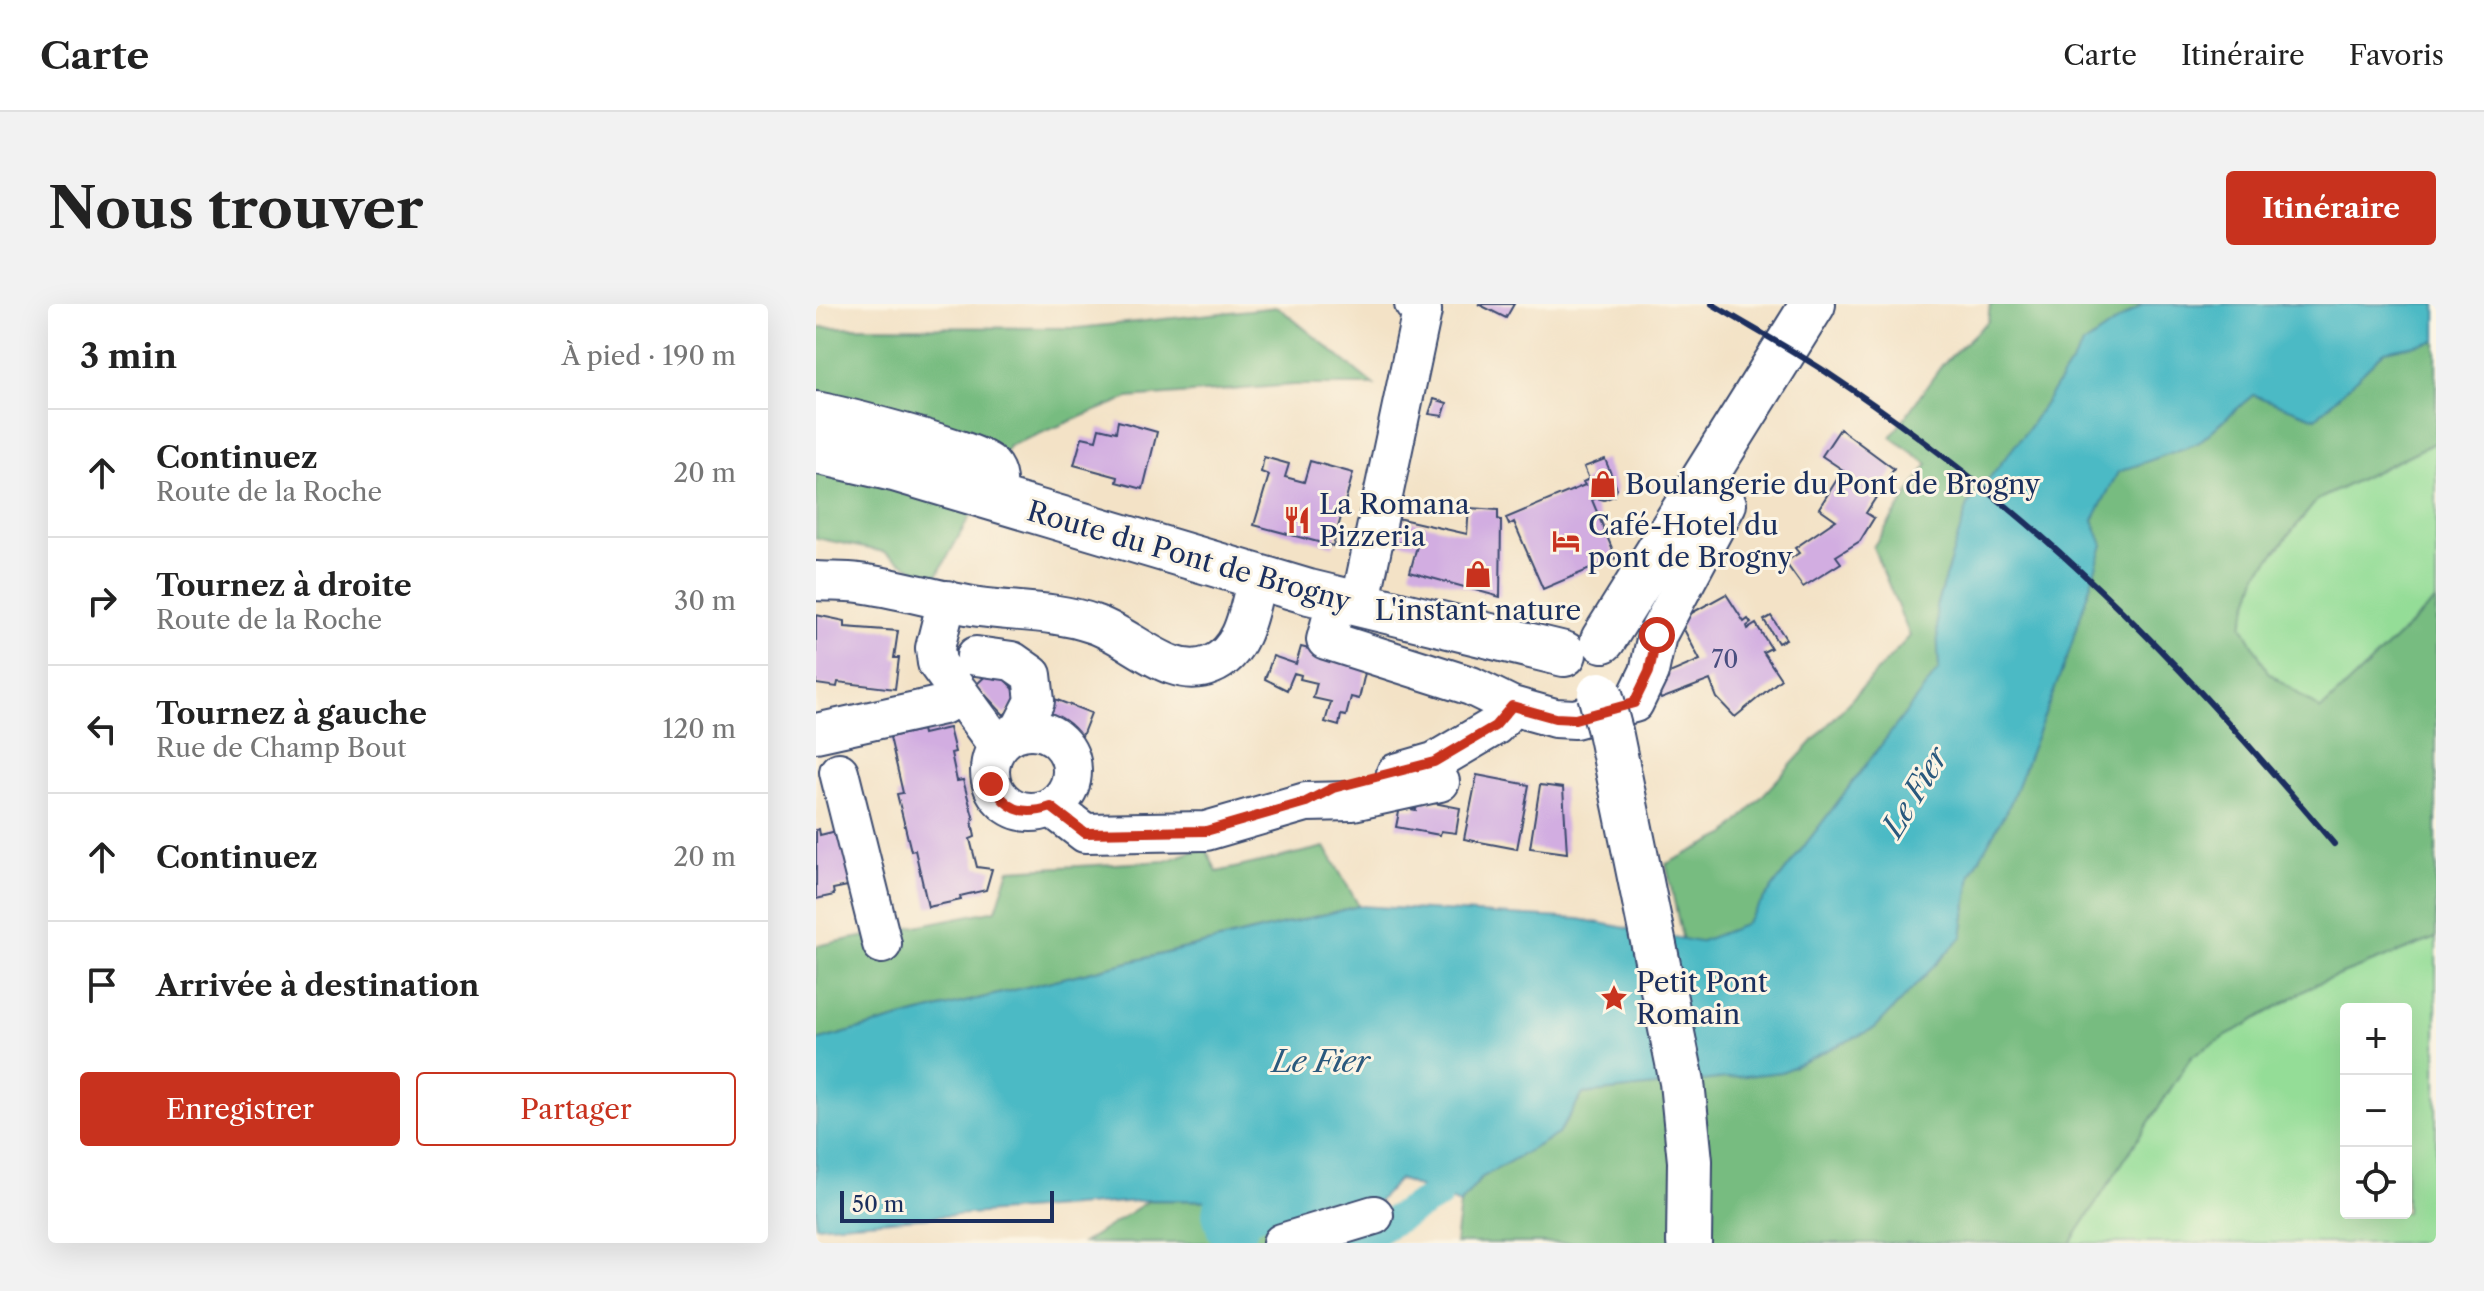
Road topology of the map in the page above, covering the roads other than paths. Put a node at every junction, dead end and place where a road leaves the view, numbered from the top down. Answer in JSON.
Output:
{"nodes":[{"id":1,"x":1414,"y":304,"type":"edge"},
{"id":2,"x":1813,"y":304,"type":"edge"},
{"id":3,"x":816,"y":411,"type":"edge"},
{"id":4,"x":816,"y":451,"type":"edge"},
{"id":5,"x":1702,"y":484,"type":"junction"},
{"id":6,"x":996,"y":500,"type":"junction"},
{"id":7,"x":1257,"y":577,"type":"junction"},
{"id":8,"x":816,"y":581,"type":"edge"},
{"id":9,"x":947,"y":600,"type":"junction"},
{"id":10,"x":1349,"y":602,"type":"junction"},
{"id":11,"x":976,"y":656,"type":"dead end"},
{"id":12,"x":1591,"y":667,"type":"junction"},
{"id":13,"x":960,"y":694,"type":"junction"},
{"id":14,"x":1512,"y":706,"type":"junction"},
{"id":15,"x":825,"y":731,"type":"edge"},
{"id":16,"x":1008,"y":739,"type":"junction"},
{"id":17,"x":828,"y":779,"type":"edge"},
{"id":18,"x":1440,"y":782,"type":"dead end"},
{"id":19,"x":1306,"y":802,"type":"junction"},
{"id":20,"x":1051,"y":807,"type":"junction"},
{"id":21,"x":882,"y":944,"type":"dead end"},
{"id":22,"x":1374,"y":1215,"type":"dead end"},
{"id":23,"x":1282,"y":1243,"type":"edge"},
{"id":24,"x":1689,"y":1243,"type":"edge"}],
"edges":[{"from":1,"to":10,"type":"street"},
{"from":2,"to":5,"type":"main road"},
{"from":3,"to":6,"type":"street"},
{"from":4,"to":6,"type":"main road","name":"Route du Pont de Brogny"},
{"from":5,"to":12,"type":"main road"},
{"from":5,"to":14,"type":"street"},
{"from":6,"to":7,"type":"main road","name":"Route du Pont de Brogny"},
{"from":7,"to":9,"type":"street"},
{"from":7,"to":10,"type":"main road","name":"Route du Pont de Brogny"},
{"from":8,"to":9,"type":"street"},
{"from":9,"to":13,"type":"street"},
{"from":10,"to":12,"type":"main road","name":"Route du Pont de Brogny"},
{"from":10,"to":14,"type":"street"},
{"from":11,"to":16,"type":"street"},
{"from":12,"to":24,"type":"main road","bridge":true},
{"from":13,"to":15,"type":"street"},
{"from":13,"to":16,"type":"street"},
{"from":14,"to":19,"type":"street"},
{"from":15,"to":17,"type":"street"},
{"from":16,"to":20,"type":"street"},
{"from":16,"to":20,"type":"street"},
{"from":17,"to":21,"type":"street"},
{"from":18,"to":19,"type":"street"},
{"from":19,"to":20,"type":"street"},
{"from":22,"to":23,"type":"street"}]}
